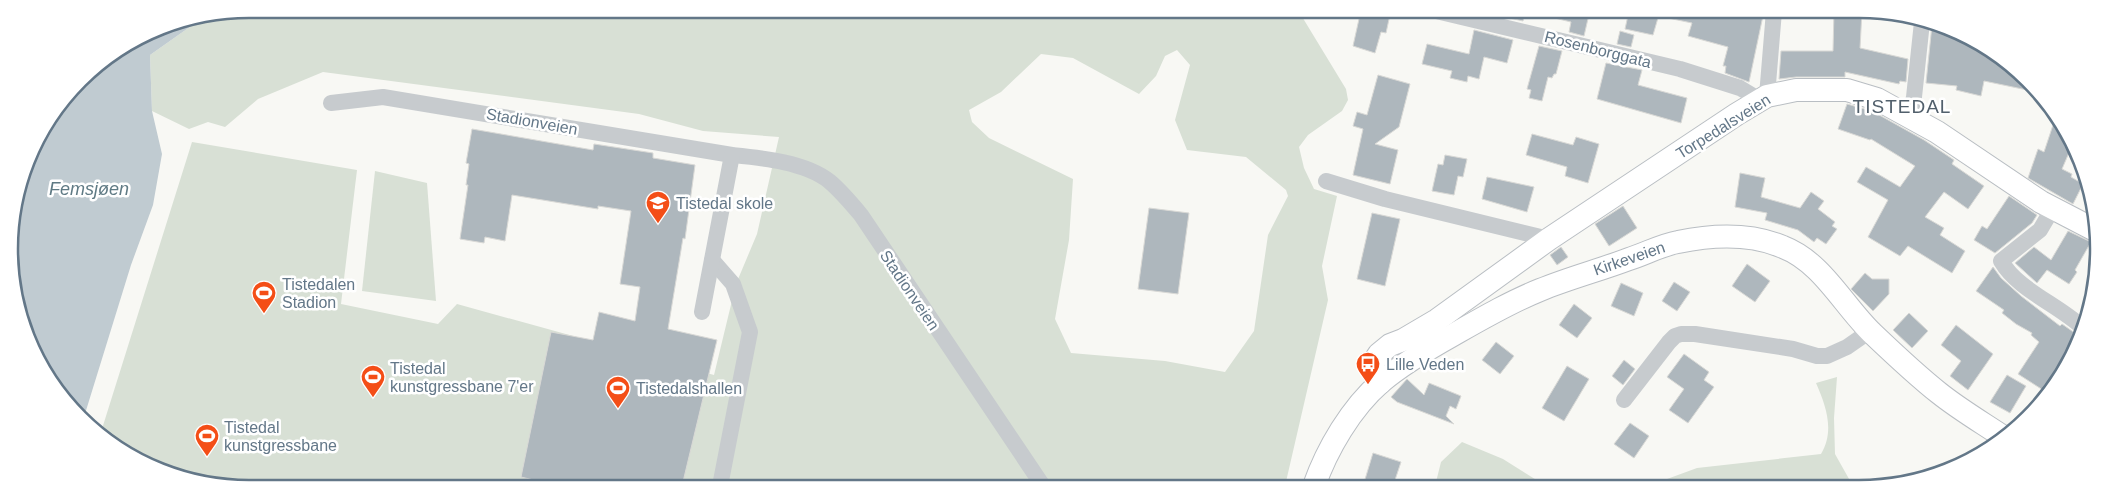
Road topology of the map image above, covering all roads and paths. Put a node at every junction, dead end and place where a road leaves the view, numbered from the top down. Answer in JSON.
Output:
{"nodes":[{"id":1,"x":1466,"y":18,"type":"edge"},
{"id":2,"x":1773,"y":18,"type":"edge"},
{"id":3,"x":1922,"y":26,"type":"edge"},
{"id":4,"x":1764,"y":98,"type":"junction"},
{"id":5,"x":331,"y":103,"type":"dead end"},
{"id":6,"x":1910,"y":115,"type":"junction"},
{"id":7,"x":732,"y":155,"type":"junction"},
{"id":8,"x":1326,"y":181,"type":"dead end"},
{"id":9,"x":2053,"y":208,"type":"junction"},
{"id":10,"x":2089,"y":227,"type":"edge"},
{"id":11,"x":1549,"y":239,"type":"junction"},
{"id":12,"x":712,"y":260,"type":"junction"},
{"id":13,"x":702,"y":312,"type":"dead end"},
{"id":14,"x":2077,"y":323,"type":"edge"},
{"id":15,"x":1870,"y":331,"type":"junction"},
{"id":16,"x":1380,"y":383,"type":"junction"},
{"id":17,"x":1624,"y":400,"type":"dead end"},
{"id":18,"x":1998,"y":433,"type":"edge"},
{"id":19,"x":721,"y":480,"type":"edge"},
{"id":20,"x":1039,"y":480,"type":"edge"},
{"id":21,"x":1317,"y":480,"type":"edge"}],
"edges":[{"from":1,"to":4,"type":"street","name":"Rosenborggata"},
{"from":2,"to":4,"type":"street"},
{"from":3,"to":6,"type":"street"},
{"from":4,"to":6,"type":"street","name":"Torpedalsveien"},
{"from":4,"to":11,"type":"street","name":"Torpedalsveien"},
{"from":5,"to":7,"type":"street","name":"Stadionveien"},
{"from":6,"to":9,"type":"street","name":"Torpedalsveien"},
{"from":7,"to":12,"type":"street"},
{"from":7,"to":20,"type":"street","name":"Stadionveien"},
{"from":8,"to":11,"type":"street"},
{"from":9,"to":10,"type":"street","name":"Torpedalsveien"},
{"from":9,"to":14,"type":"street"},
{"from":11,"to":16,"type":"street","name":"Torpedalsveien"},
{"from":12,"to":13,"type":"street"},
{"from":12,"to":19,"type":"street"},
{"from":15,"to":16,"type":"street","name":"Kirkeveien"},
{"from":15,"to":17,"type":"street"},
{"from":15,"to":18,"type":"street","name":"Kirkeveien"},
{"from":16,"to":21,"type":"street"}]}
